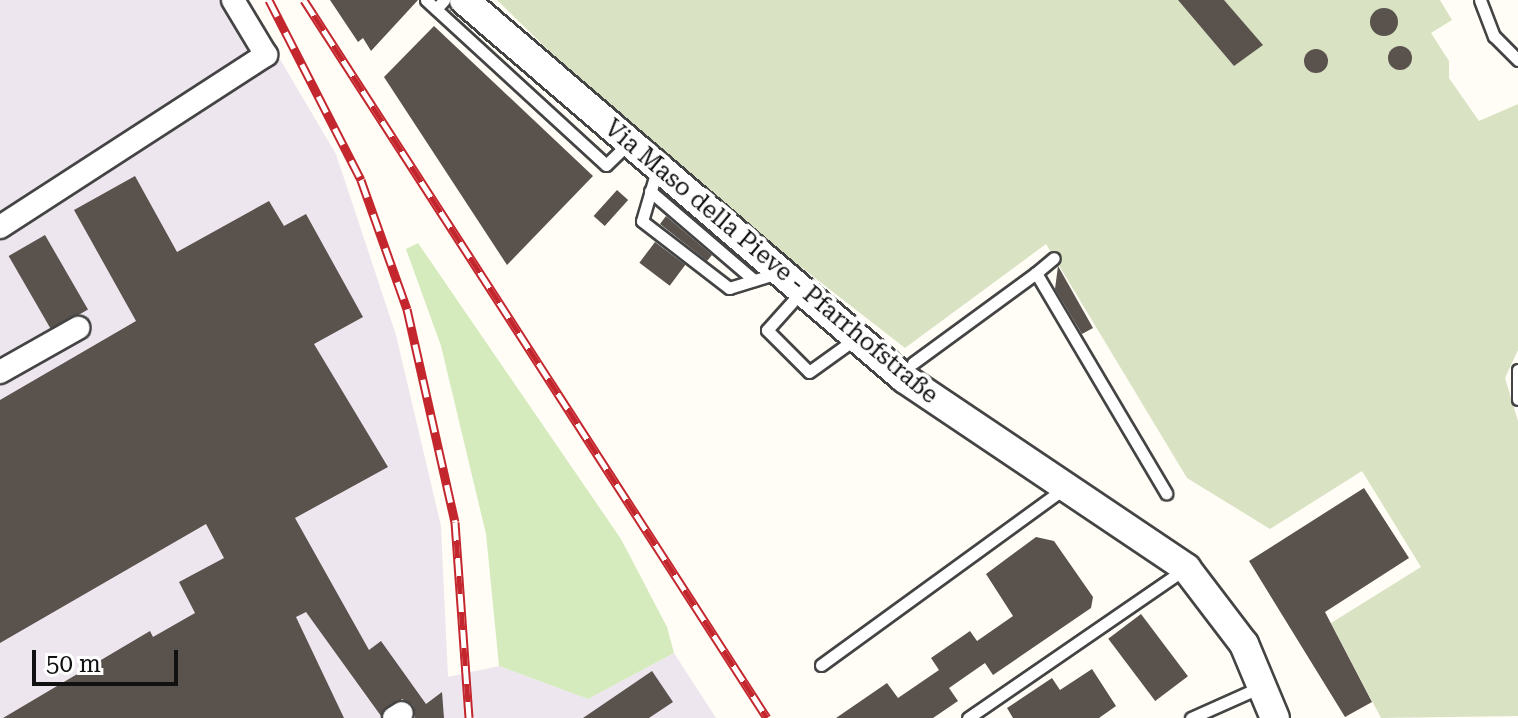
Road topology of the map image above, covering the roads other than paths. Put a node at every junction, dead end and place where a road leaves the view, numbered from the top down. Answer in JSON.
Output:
{"nodes":[{"id":1,"x":233,"y":0,"type":"edge"},
{"id":2,"x":426,"y":0,"type":"edge"},
{"id":3,"x":464,"y":0,"type":"edge"},
{"id":4,"x":1480,"y":0,"type":"edge"},
{"id":5,"x":440,"y":5,"type":"edge"},
{"id":6,"x":1518,"y":60,"type":"edge"},
{"id":7,"x":628,"y":144,"type":"junction"},
{"id":8,"x":654,"y":180,"type":"junction"},
{"id":9,"x":1,"y":225,"type":"edge"},
{"id":10,"x":1054,"y":258,"type":"dead end"},
{"id":11,"x":1036,"y":273,"type":"junction"},
{"id":12,"x":767,"y":276,"type":"junction"},
{"id":13,"x":802,"y":291,"type":"junction"},
{"id":14,"x":78,"y":328,"type":"dead end"},
{"id":15,"x":857,"y":338,"type":"junction"},
{"id":16,"x":913,"y":363,"type":"dead end"},
{"id":17,"x":1518,"y":370,"type":"edge"},
{"id":18,"x":0,"y":372,"type":"edge"},
{"id":19,"x":1518,"y":399,"type":"edge"},
{"id":20,"x":1067,"y":487,"type":"junction"},
{"id":21,"x":1166,"y":493,"type":"dead end"},
{"id":22,"x":1186,"y":568,"type":"junction"},
{"id":23,"x":821,"y":665,"type":"dead end"},
{"id":24,"x":1263,"y":685,"type":"junction"},
{"id":25,"x":968,"y":718,"type":"edge"},
{"id":26,"x":1191,"y":718,"type":"edge"},
{"id":27,"x":1275,"y":718,"type":"edge"}],
"edges":[{"from":1,"to":9,"type":"street"},
{"from":2,"to":5,"type":"lane"},
{"from":3,"to":7,"type":"street","name":"Via Maso della Pieve - Pfarrhofstraße"},
{"from":4,"to":6,"type":"lane"},
{"from":5,"to":7,"type":"lane"},
{"from":7,"to":8,"type":"street","name":"Via Maso della Pieve - Pfarrhofstraße"},
{"from":8,"to":12,"type":"street","name":"Via Maso della Pieve - Pfarrhofstraße"},
{"from":8,"to":12,"type":"lane"},
{"from":10,"to":11,"type":"lane"},
{"from":11,"to":16,"type":"lane"},
{"from":11,"to":21,"type":"lane"},
{"from":12,"to":13,"type":"street","name":"Via Maso della Pieve - Pfarrhofstraße"},
{"from":13,"to":15,"type":"street","name":"Via Maso della Pieve - Pfarrhofstraße"},
{"from":13,"to":15,"type":"lane"},
{"from":14,"to":18,"type":"street"},
{"from":15,"to":20,"type":"street","name":"Via Maso della Pieve - Pfarrhofstraße"},
{"from":17,"to":19,"type":"lane"},
{"from":20,"to":22,"type":"street","name":"Via Maso della Pieve - Pfarrhofstraße"},
{"from":20,"to":23,"type":"lane"},
{"from":22,"to":24,"type":"street","name":"Via Maso della Pieve - Pfarrhofstraße"},
{"from":22,"to":25,"type":"lane"},
{"from":24,"to":26,"type":"lane"},
{"from":24,"to":27,"type":"street","name":"Via Maso della Pieve - Pfarrhofstraße"}]}
